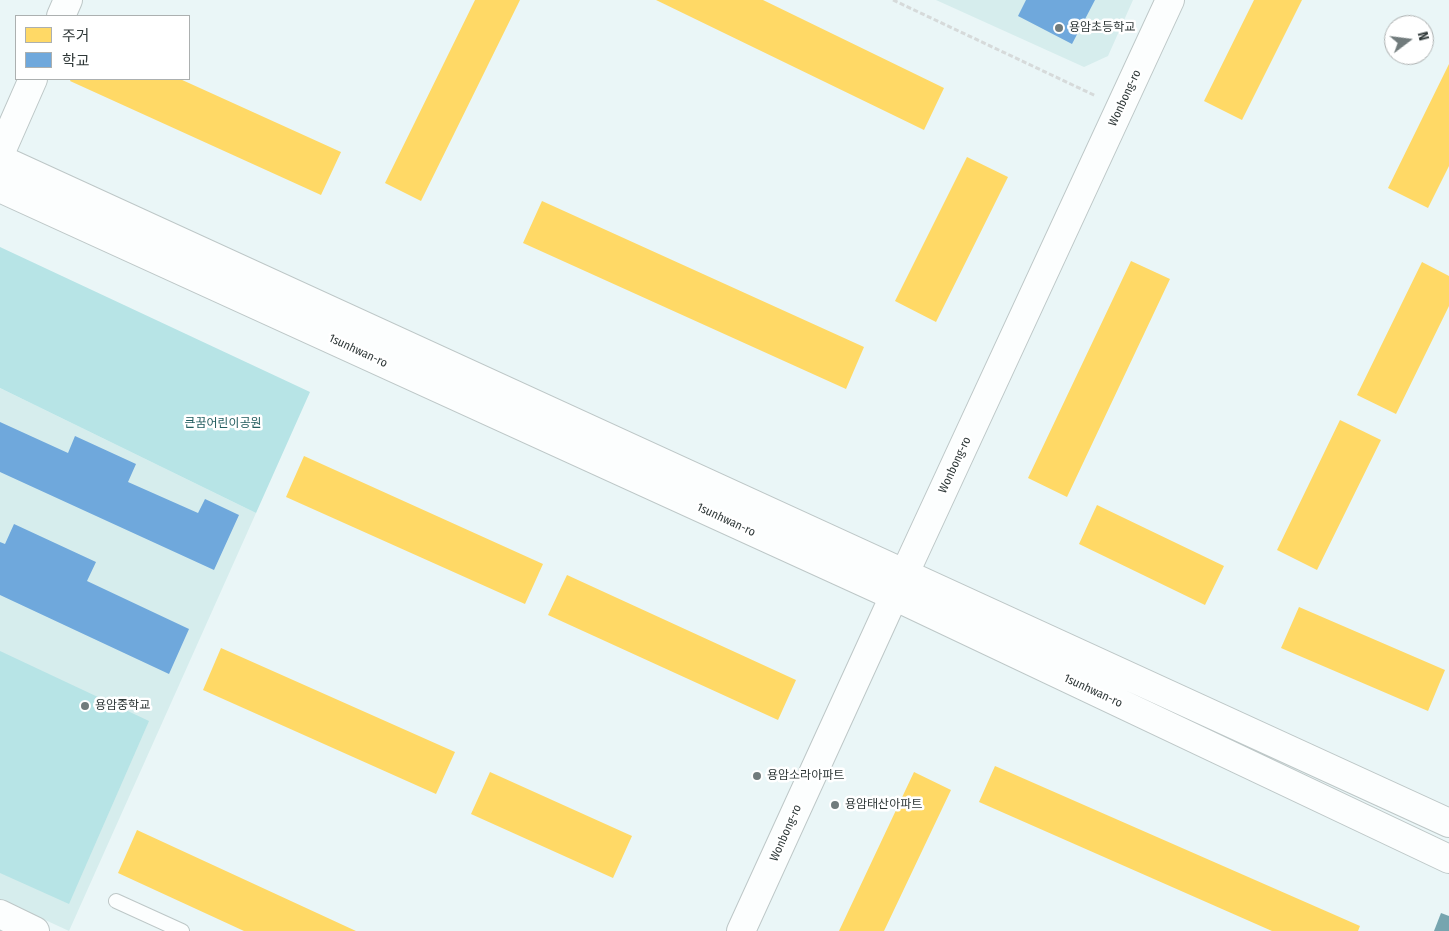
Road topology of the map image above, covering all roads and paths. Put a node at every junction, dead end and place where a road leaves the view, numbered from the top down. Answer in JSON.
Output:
{"nodes":[{"id":1,"x":68,"y":0,"type":"edge"},
{"id":2,"x":894,"y":0,"type":"edge"},
{"id":3,"x":1170,"y":0,"type":"edge"},
{"id":4,"x":61,"y":15,"type":"edge"},
{"id":5,"x":33,"y":80,"type":"edge"},
{"id":6,"x":1121,"y":108,"type":"junction"},
{"id":7,"x":0,"y":154,"type":"edge"},
{"id":8,"x":0,"y":159,"type":"edge"},
{"id":9,"x":0,"y":188,"type":"edge"},
{"id":10,"x":899,"y":585,"type":"junction"},
{"id":11,"x":1449,"y":823,"type":"edge"},
{"id":12,"x":1449,"y":859,"type":"edge"},
{"id":13,"x":116,"y":901,"type":"dead end"},
{"id":14,"x":0,"y":914,"type":"edge"},
{"id":15,"x":36,"y":931,"type":"edge"},
{"id":16,"x":182,"y":931,"type":"edge"},
{"id":17,"x":742,"y":931,"type":"edge"}],
"edges":[{"from":1,"to":4,"type":"street"},
{"from":2,"to":6,"type":"path"},
{"from":3,"to":6,"type":"street","name":"Wonbong-ro"},
{"from":5,"to":7,"type":"street"},
{"from":6,"to":10,"type":"street","name":"Wonbong-ro"},
{"from":8,"to":10,"type":"street","name":"1sunhwan-ro"},
{"from":9,"to":10,"type":"street","name":"1sunhwan-ro"},
{"from":10,"to":11,"type":"street","name":"1sunhwan-ro"},
{"from":10,"to":12,"type":"street","name":"1sunhwan-ro"},
{"from":10,"to":17,"type":"street","name":"Wonbong-ro"},
{"from":13,"to":16,"type":"lane"},
{"from":14,"to":15,"type":"street"}]}
